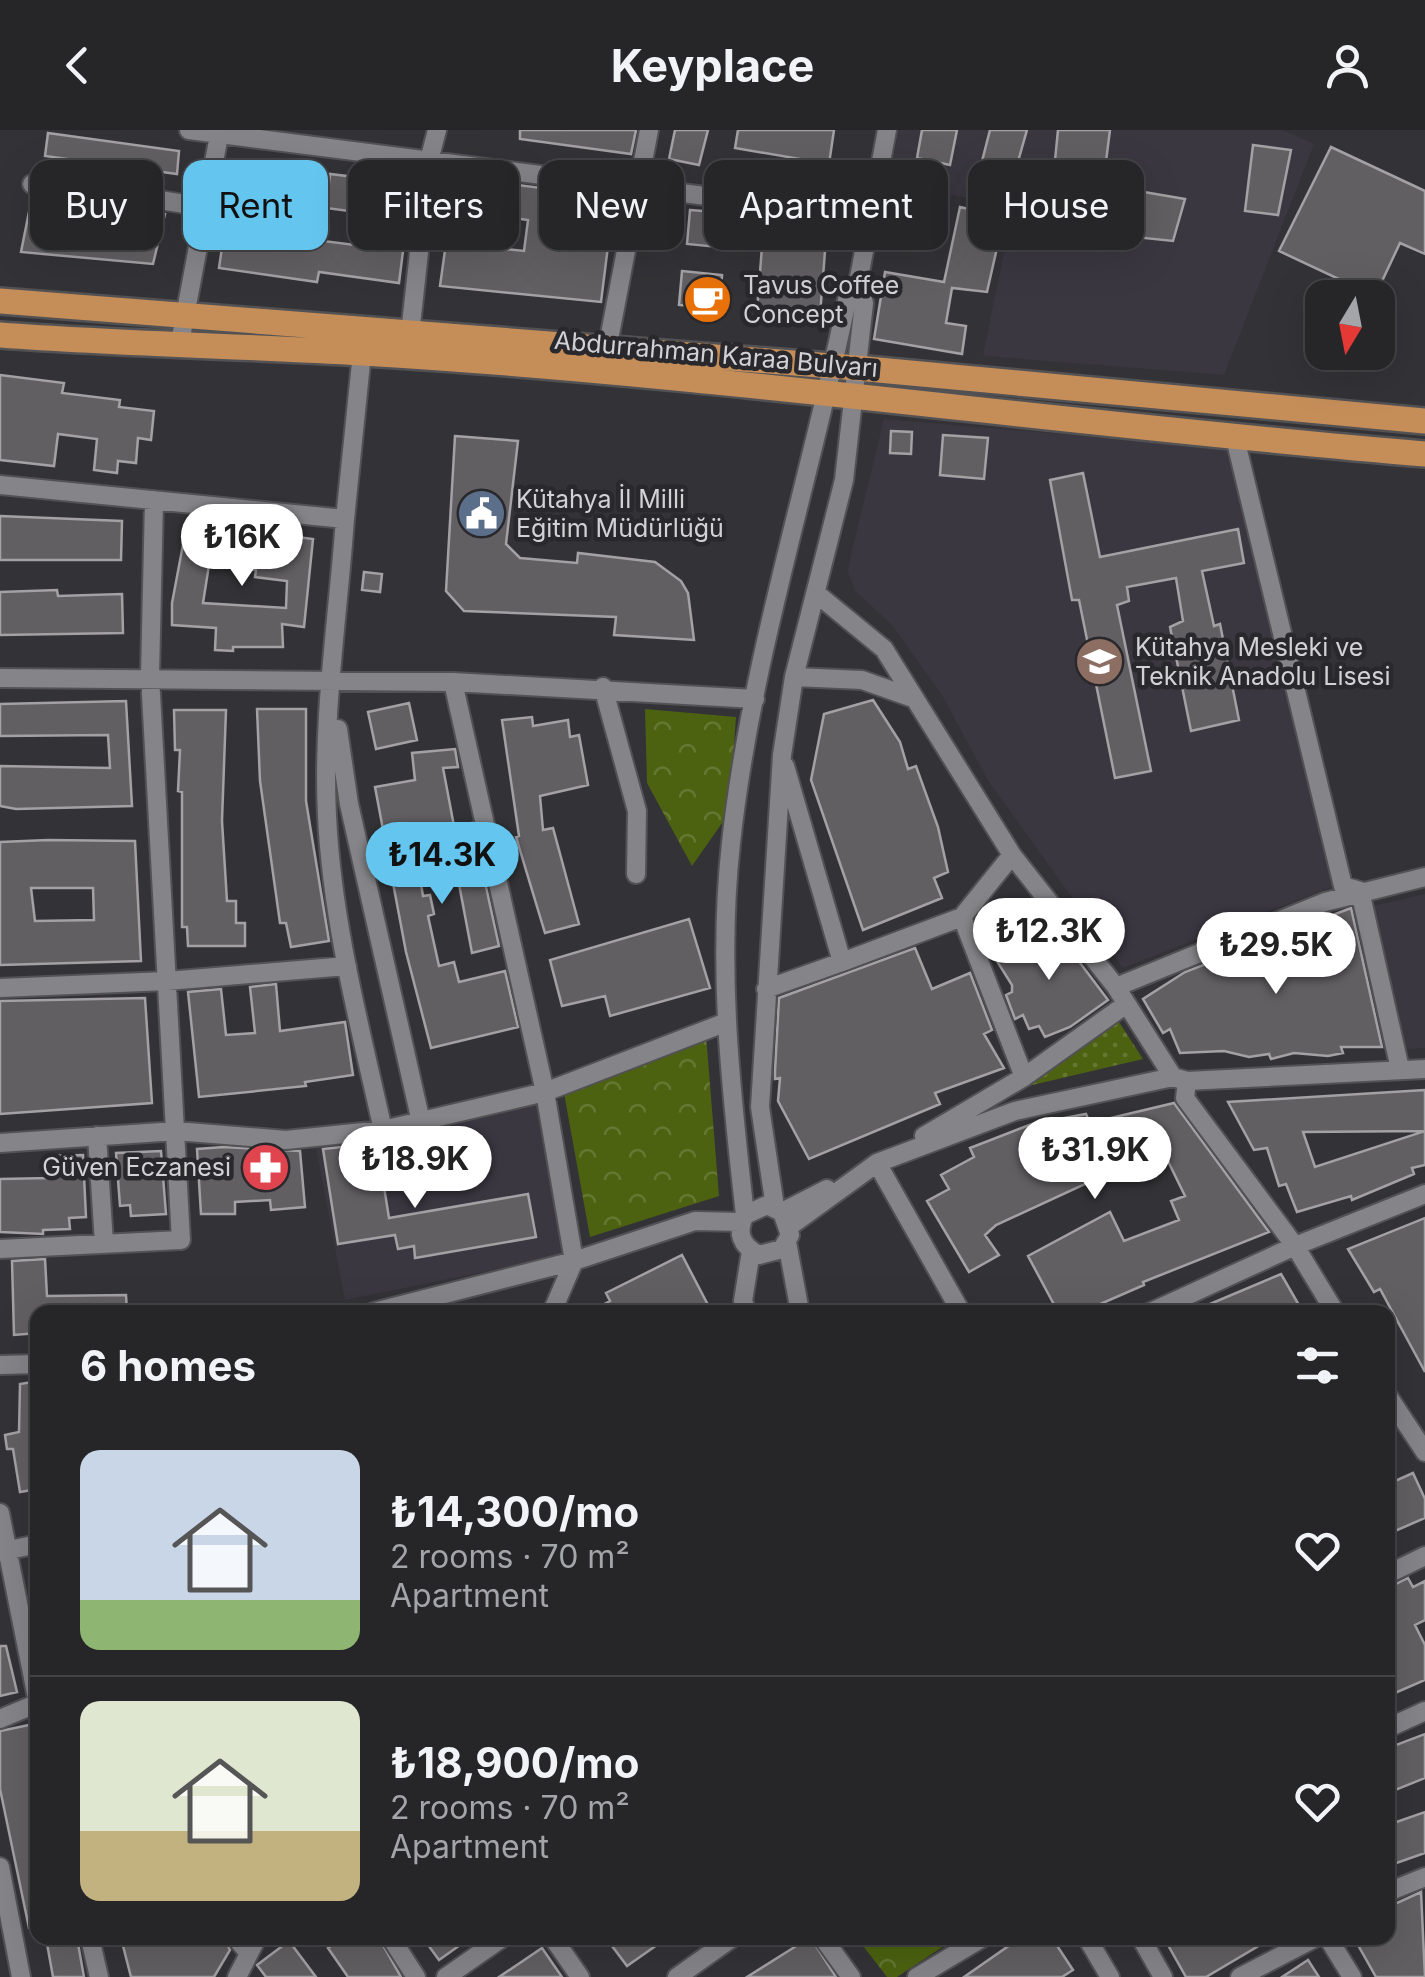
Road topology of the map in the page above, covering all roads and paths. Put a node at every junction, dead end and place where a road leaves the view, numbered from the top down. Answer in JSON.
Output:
{"nodes":[{"id":1,"x":188,"y":130,"type":"edge"},
{"id":2,"x":436,"y":130,"type":"edge"},
{"id":3,"x":649,"y":130,"type":"edge"},
{"id":4,"x":887,"y":130,"type":"edge"},
{"id":5,"x":220,"y":132,"type":"edge"},
{"id":6,"x":214,"y":160,"type":"edge"},
{"id":7,"x":428,"y":160,"type":"joint"},
{"id":8,"x":643,"y":160,"type":"edge"},
{"id":9,"x":881,"y":160,"type":"edge"},
{"id":10,"x":196,"y":250,"type":"edge"},
{"id":11,"x":419,"y":250,"type":"edge"},
{"id":12,"x":626,"y":250,"type":"edge"},
{"id":13,"x":864,"y":250,"type":"edge"},
{"id":14,"x":0,"y":301,"type":"edge"},
{"id":15,"x":183,"y":316,"type":"junction"},
{"id":16,"x":410,"y":334,"type":"junction"},
{"id":17,"x":0,"y":335,"type":"edge"},
{"id":18,"x":179,"y":348,"type":"junction"},
{"id":19,"x":607,"y":350,"type":"junction"},
{"id":20,"x":362,"y":353,"type":"junction"},
{"id":21,"x":845,"y":368,"type":"junction"},
{"id":22,"x":827,"y":393,"type":"junction"},
{"id":23,"x":854,"y":396,"type":"junction"},
{"id":24,"x":1425,"y":422,"type":"edge"},
{"id":25,"x":1235,"y":438,"type":"junction"},
{"id":26,"x":1425,"y":454,"type":"edge"},
{"id":27,"x":0,"y":485,"type":"edge"},
{"id":28,"x":154,"y":500,"type":"junction"},
{"id":29,"x":345,"y":519,"type":"junction"},
{"id":30,"x":816,"y":594,"type":"junction"},
{"id":31,"x":150,"y":676,"type":"junction"},
{"id":32,"x":794,"y":677,"type":"junction"},
{"id":33,"x":0,"y":678,"type":"edge"},
{"id":34,"x":330,"y":679,"type":"junction"},
{"id":35,"x":453,"y":682,"type":"junction"},
{"id":36,"x":603,"y":687,"type":"junction"},
{"id":37,"x":910,"y":698,"type":"junction"},
{"id":38,"x":755,"y":699,"type":"junction"},
{"id":39,"x":782,"y":755,"type":"junction"},
{"id":40,"x":1012,"y":855,"type":"junction"},
{"id":41,"x":636,"y":874,"type":"dead end"},
{"id":42,"x":1425,"y":877,"type":"edge"},
{"id":43,"x":1360,"y":892,"type":"junction"},
{"id":44,"x":962,"y":917,"type":"junction"},
{"id":45,"x":842,"y":962,"type":"junction"},
{"id":46,"x":347,"y":966,"type":"junction"},
{"id":47,"x":167,"y":981,"type":"junction"},
{"id":48,"x":1116,"y":987,"type":"junction"},
{"id":49,"x":0,"y":988,"type":"edge"},
{"id":50,"x":766,"y":989,"type":"junction"},
{"id":51,"x":1125,"y":1006,"type":"junction"},
{"id":52,"x":724,"y":1023,"type":"junction"},
{"id":53,"x":1425,"y":1069,"type":"edge"},
{"id":54,"x":1400,"y":1070,"type":"junction"},
{"id":55,"x":1024,"y":1078,"type":"junction"},
{"id":56,"x":1180,"y":1079,"type":"junction"},
{"id":57,"x":546,"y":1092,"type":"junction"},
{"id":58,"x":420,"y":1122,"type":"junction"},
{"id":59,"x":383,"y":1130,"type":"junction"},
{"id":60,"x":176,"y":1131,"type":"junction"},
{"id":61,"x":97,"y":1136,"type":"junction"},
{"id":62,"x":0,"y":1143,"type":"edge"},
{"id":63,"x":877,"y":1163,"type":"junction"},
{"id":64,"x":1425,"y":1194,"type":"edge"},
{"id":65,"x":743,"y":1218,"type":"junction"},
{"id":66,"x":695,"y":1222,"type":"junction"},
{"id":67,"x":783,"y":1222,"type":"junction"},
{"id":68,"x":104,"y":1243,"type":"junction"},
{"id":69,"x":1295,"y":1246,"type":"junction"},
{"id":70,"x":748,"y":1248,"type":"junction"},
{"id":71,"x":0,"y":1250,"type":"edge"},
{"id":72,"x":574,"y":1262,"type":"junction"},
{"id":73,"x":402,"y":1305,"type":"edge"},
{"id":74,"x":555,"y":1305,"type":"edge"},
{"id":75,"x":745,"y":1305,"type":"edge"},
{"id":76,"x":799,"y":1305,"type":"edge"},
{"id":77,"x":957,"y":1305,"type":"edge"},
{"id":78,"x":1166,"y":1305,"type":"edge"},
{"id":79,"x":1331,"y":1305,"type":"edge"},
{"id":80,"x":30,"y":1364,"type":"edge"},
{"id":81,"x":0,"y":1366,"type":"edge"},
{"id":82,"x":1395,"y":1407,"type":"edge"},
{"id":83,"x":1425,"y":1452,"type":"edge"},
{"id":84,"x":0,"y":1513,"type":"edge"},
{"id":85,"x":30,"y":1546,"type":"edge"},
{"id":86,"x":2,"y":1552,"type":"edge"},
{"id":87,"x":1425,"y":1556,"type":"edge"},
{"id":88,"x":1395,"y":1571,"type":"edge"},
{"id":89,"x":30,"y":1673,"type":"edge"},
{"id":90,"x":30,"y":1706,"type":"edge"},
{"id":91,"x":1425,"y":1711,"type":"edge"},
{"id":92,"x":0,"y":1719,"type":"edge"},
{"id":93,"x":1395,"y":1725,"type":"edge"},
{"id":94,"x":0,"y":1868,"type":"edge"},
{"id":95,"x":1425,"y":1877,"type":"edge"},
{"id":96,"x":1395,"y":1889,"type":"edge"},
{"id":97,"x":92,"y":1945,"type":"edge"},
{"id":98,"x":253,"y":1945,"type":"edge"},
{"id":99,"x":395,"y":1945,"type":"edge"},
{"id":100,"x":492,"y":1945,"type":"edge"},
{"id":101,"x":558,"y":1945,"type":"edge"},
{"id":102,"x":722,"y":1945,"type":"edge"},
{"id":103,"x":827,"y":1945,"type":"edge"},
{"id":104,"x":956,"y":1945,"type":"edge"},
{"id":105,"x":1091,"y":1945,"type":"edge"},
{"id":106,"x":1145,"y":1945,"type":"edge"},
{"id":107,"x":1301,"y":1945,"type":"edge"},
{"id":108,"x":1332,"y":1945,"type":"edge"},
{"id":109,"x":20,"y":1977,"type":"edge"},
{"id":110,"x":99,"y":1977,"type":"edge"},
{"id":111,"x":237,"y":1977,"type":"edge"},
{"id":112,"x":416,"y":1977,"type":"edge"},
{"id":113,"x":446,"y":1977,"type":"edge"},
{"id":114,"x":580,"y":1977,"type":"edge"},
{"id":115,"x":678,"y":1977,"type":"edge"},
{"id":116,"x":851,"y":1977,"type":"edge"},
{"id":117,"x":917,"y":1977,"type":"edge"},
{"id":118,"x":1110,"y":1977,"type":"edge"},
{"id":119,"x":1163,"y":1977,"type":"edge"},
{"id":120,"x":1240,"y":1977,"type":"edge"},
{"id":121,"x":1352,"y":1977,"type":"edge"}],
"edges":[{"from":1,"to":5,"type":"street"},
{"from":2,"to":7,"type":"street"},
{"from":3,"to":8,"type":"street"},
{"from":4,"to":9,"type":"street"},
{"from":5,"to":6,"type":"street"},
{"from":5,"to":7,"type":"street"},
{"from":10,"to":15,"type":"street"},
{"from":11,"to":16,"type":"street"},
{"from":12,"to":19,"type":"street"},
{"from":13,"to":21,"type":"street"},
{"from":14,"to":15,"type":"main road","name":"Abdurrahman Karaa Bulvarı"},
{"from":15,"to":16,"type":"main road","name":"Abdurrahman Karaa Bulvarı"},
{"from":15,"to":18,"type":"street"},
{"from":16,"to":19,"type":"main road","name":"Abdurrahman Karaa Bulvarı"},
{"from":17,"to":18,"type":"main road","name":"Abdurrahman Karaa Bulvarı"},
{"from":18,"to":20,"type":"main road","name":"Abdurrahman Karaa Bulvarı"},
{"from":19,"to":21,"type":"main road","name":"Abdurrahman Karaa Bulvarı"},
{"from":20,"to":22,"type":"main road","name":"Abdurrahman Karaa Bulvarı"},
{"from":20,"to":29,"type":"street"},
{"from":21,"to":22,"type":"street"},
{"from":21,"to":23,"type":"street"},
{"from":21,"to":24,"type":"main road","name":"Abdurrahman Karaa Bulvarı"},
{"from":22,"to":23,"type":"main road","name":"Abdurrahman Karaa Bulvarı"},
{"from":22,"to":38,"type":"street"},
{"from":23,"to":25,"type":"main road","name":"Abdurrahman Karaa Bulvarı"},
{"from":23,"to":30,"type":"street"},
{"from":25,"to":26,"type":"main road","name":"Abdurrahman Karaa Bulvarı"},
{"from":25,"to":43,"type":"street"},
{"from":27,"to":28,"type":"street"},
{"from":28,"to":29,"type":"street"},
{"from":28,"to":31,"type":"street"},
{"from":29,"to":34,"type":"street"},
{"from":30,"to":32,"type":"street"},
{"from":30,"to":37,"type":"street"},
{"from":31,"to":33,"type":"street"},
{"from":31,"to":34,"type":"street"},
{"from":31,"to":47,"type":"street"},
{"from":32,"to":37,"type":"street"},
{"from":32,"to":39,"type":"street"},
{"from":34,"to":35,"type":"street"},
{"from":34,"to":46,"type":"street"},
{"from":34,"to":58,"type":"street"},
{"from":35,"to":36,"type":"street"},
{"from":35,"to":57,"type":"street"},
{"from":36,"to":38,"type":"street"},
{"from":36,"to":41,"type":"street"},
{"from":37,"to":40,"type":"street"},
{"from":38,"to":52,"type":"street"},
{"from":39,"to":45,"type":"street"},
{"from":39,"to":50,"type":"street"},
{"from":40,"to":44,"type":"street"},
{"from":40,"to":48,"type":"street"},
{"from":42,"to":43,"type":"street"},
{"from":43,"to":48,"type":"street"},
{"from":43,"to":54,"type":"street"},
{"from":44,"to":45,"type":"street"},
{"from":44,"to":55,"type":"street"},
{"from":45,"to":50,"type":"street"},
{"from":46,"to":47,"type":"street"},
{"from":46,"to":59,"type":"street"},
{"from":47,"to":49,"type":"street"},
{"from":47,"to":60,"type":"street"},
{"from":48,"to":51,"type":"street"},
{"from":50,"to":67,"type":"street"},
{"from":51,"to":55,"type":"street"},
{"from":51,"to":56,"type":"street"},
{"from":52,"to":57,"type":"street"},
{"from":52,"to":65,"type":"street"},
{"from":53,"to":54,"type":"street"},
{"from":54,"to":56,"type":"street"},
{"from":55,"to":63,"type":"street"},
{"from":56,"to":63,"type":"street"},
{"from":56,"to":69,"type":"street"},
{"from":57,"to":58,"type":"street"},
{"from":57,"to":72,"type":"street"},
{"from":58,"to":59,"type":"street"},
{"from":59,"to":60,"type":"street"},
{"from":60,"to":61,"type":"street"},
{"from":60,"to":68,"type":"street"},
{"from":61,"to":62,"type":"street"},
{"from":61,"to":68,"type":"street"},
{"from":63,"to":67,"type":"street"},
{"from":63,"to":77,"type":"street"},
{"from":64,"to":69,"type":"street"},
{"from":65,"to":66,"type":"street"},
{"from":65,"to":67,"type":"street"},
{"from":65,"to":70,"type":"street"},
{"from":66,"to":70,"type":"street"},
{"from":66,"to":72,"type":"street"},
{"from":67,"to":70,"type":"street"},
{"from":67,"to":76,"type":"street"},
{"from":68,"to":71,"type":"street"},
{"from":69,"to":78,"type":"street"},
{"from":69,"to":79,"type":"street"},
{"from":70,"to":75,"type":"street"},
{"from":72,"to":73,"type":"street"},
{"from":72,"to":74,"type":"street"},
{"from":80,"to":81,"type":"street"},
{"from":82,"to":83,"type":"street"},
{"from":84,"to":86,"type":"street"},
{"from":85,"to":86,"type":"street"},
{"from":86,"to":89,"type":"street"},
{"from":87,"to":88,"type":"street"},
{"from":90,"to":92,"type":"street"},
{"from":91,"to":93,"type":"street"},
{"from":94,"to":109,"type":"street"},
{"from":95,"to":96,"type":"street"},
{"from":97,"to":110,"type":"street"},
{"from":98,"to":111,"type":"street"},
{"from":99,"to":112,"type":"street"},
{"from":100,"to":113,"type":"street"},
{"from":101,"to":114,"type":"street"},
{"from":102,"to":115,"type":"street"},
{"from":103,"to":116,"type":"street"},
{"from":104,"to":117,"type":"street"},
{"from":105,"to":118,"type":"street"},
{"from":106,"to":119,"type":"street"},
{"from":107,"to":120,"type":"street"},
{"from":108,"to":121,"type":"street"}]}
